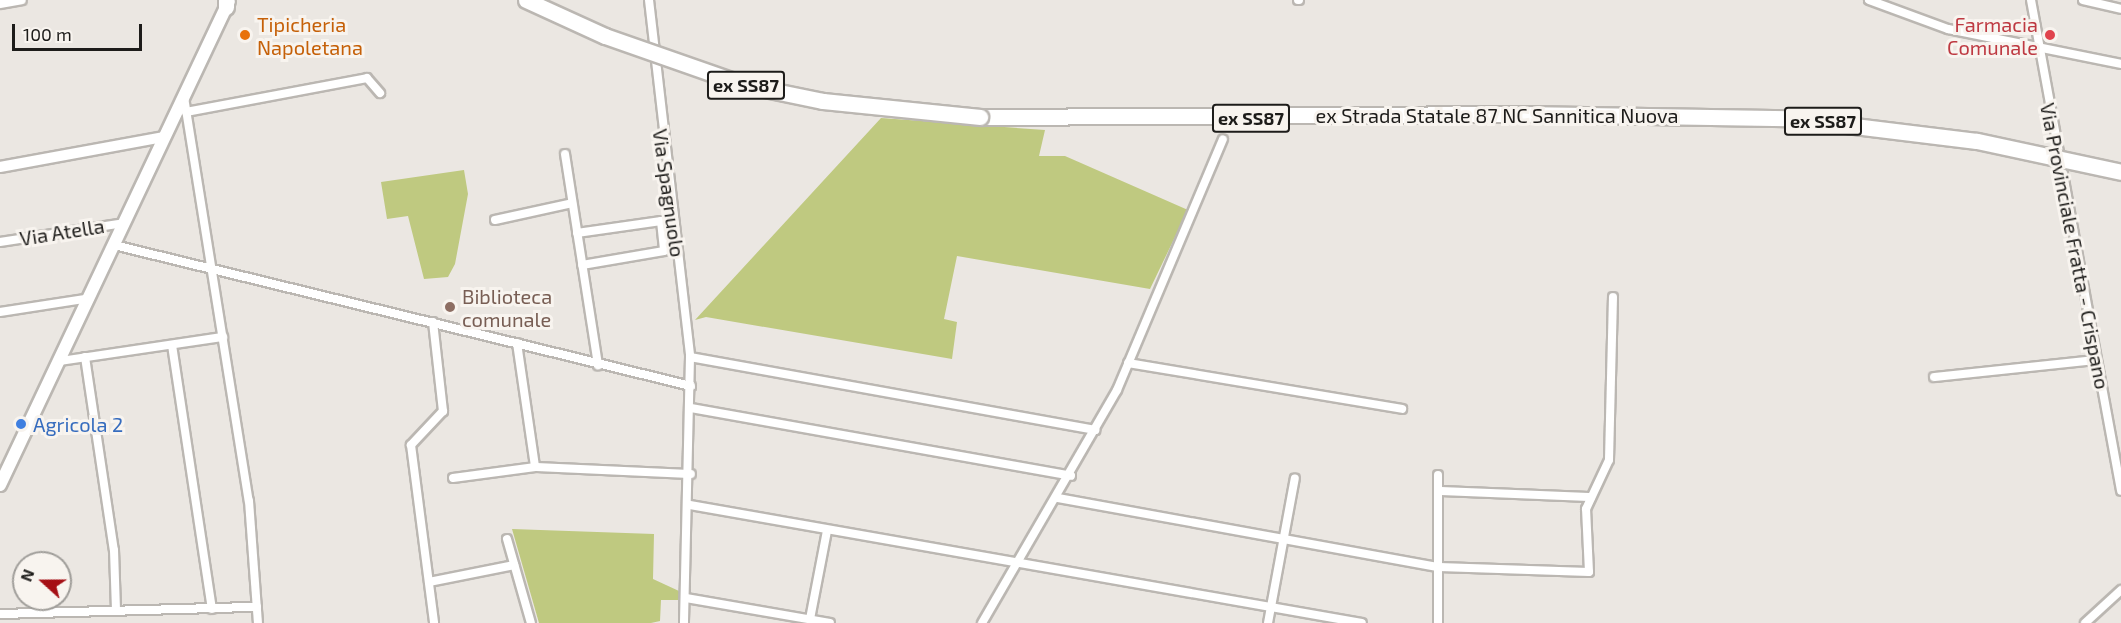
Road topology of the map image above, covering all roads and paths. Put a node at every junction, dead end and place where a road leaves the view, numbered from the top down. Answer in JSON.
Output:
{"nodes":[{"id":1,"x":22,"y":0,"type":"edge"},
{"id":2,"x":526,"y":0,"type":"edge"},
{"id":3,"x":649,"y":0,"type":"edge"},
{"id":4,"x":1869,"y":0,"type":"edge"},
{"id":5,"x":2031,"y":0,"type":"edge"},
{"id":6,"x":2082,"y":0,"type":"edge"},
{"id":7,"x":227,"y":2,"type":"edge"},
{"id":8,"x":0,"y":4,"type":"edge"},
{"id":9,"x":2121,"y":9,"type":"edge"},
{"id":10,"x":2038,"y":46,"type":"junction"},
{"id":11,"x":2121,"y":64,"type":"edge"},
{"id":12,"x":380,"y":93,"type":"dead end"},
{"id":13,"x":183,"y":97,"type":"junction"},
{"id":14,"x":186,"y":112,"type":"junction"},
{"id":15,"x":164,"y":137,"type":"junction"},
{"id":16,"x":1223,"y":139,"type":"dead end"},
{"id":17,"x":565,"y":154,"type":"dead end"},
{"id":18,"x":0,"y":167,"type":"edge"},
{"id":19,"x":2121,"y":172,"type":"edge"},
{"id":20,"x":572,"y":203,"type":"junction"},
{"id":21,"x":495,"y":220,"type":"dead end"},
{"id":22,"x":124,"y":223,"type":"junction"},
{"id":23,"x":577,"y":233,"type":"junction"},
{"id":24,"x":0,"y":242,"type":"edge"},
{"id":25,"x":114,"y":245,"type":"junction"},
{"id":26,"x":582,"y":265,"type":"junction"},
{"id":27,"x":212,"y":269,"type":"junction"},
{"id":28,"x":1613,"y":297,"type":"dead end"},
{"id":29,"x":90,"y":298,"type":"junction"},
{"id":30,"x":0,"y":312,"type":"edge"},
{"id":31,"x":433,"y":322,"type":"junction"},
{"id":32,"x":223,"y":337,"type":"junction"},
{"id":33,"x":517,"y":343,"type":"junction"},
{"id":34,"x":172,"y":345,"type":"junction"},
{"id":35,"x":85,"y":357,"type":"junction"},
{"id":36,"x":690,"y":357,"type":"junction"},
{"id":37,"x":2097,"y":360,"type":"junction"},
{"id":38,"x":60,"y":361,"type":"junction"},
{"id":39,"x":1128,"y":363,"type":"junction"},
{"id":40,"x":598,"y":365,"type":"junction"},
{"id":41,"x":1934,"y":377,"type":"dead end"},
{"id":42,"x":691,"y":386,"type":"junction"},
{"id":43,"x":691,"y":408,"type":"junction"},
{"id":44,"x":1402,"y":409,"type":"dead end"},
{"id":45,"x":1095,"y":430,"type":"junction"},
{"id":46,"x":535,"y":467,"type":"junction"},
{"id":47,"x":691,"y":474,"type":"junction"},
{"id":48,"x":1438,"y":475,"type":"dead end"},
{"id":49,"x":1071,"y":476,"type":"junction"},
{"id":50,"x":453,"y":478,"type":"dead end"},
{"id":51,"x":1295,"y":478,"type":"dead end"},
{"id":52,"x":0,"y":485,"type":"edge"},
{"id":53,"x":1438,"y":491,"type":"junction"},
{"id":54,"x":2121,"y":492,"type":"edge"},
{"id":55,"x":1591,"y":497,"type":"junction"},
{"id":56,"x":1058,"y":498,"type":"junction"},
{"id":57,"x":690,"y":505,"type":"junction"},
{"id":58,"x":827,"y":531,"type":"junction"},
{"id":59,"x":1284,"y":537,"type":"junction"},
{"id":60,"x":507,"y":539,"type":"dead end"},
{"id":61,"x":514,"y":565,"type":"junction"},
{"id":62,"x":1017,"y":565,"type":"junction"},
{"id":63,"x":1439,"y":567,"type":"junction"},
{"id":64,"x":429,"y":582,"type":"junction"},
{"id":65,"x":2121,"y":590,"type":"edge"},
{"id":66,"x":686,"y":598,"type":"junction"},
{"id":67,"x":257,"y":607,"type":"junction"},
{"id":68,"x":212,"y":609,"type":"junction"},
{"id":69,"x":1271,"y":609,"type":"junction"},
{"id":70,"x":116,"y":611,"type":"junction"},
{"id":71,"x":0,"y":614,"type":"edge"},
{"id":72,"x":810,"y":619,"type":"junction"},
{"id":73,"x":258,"y":623,"type":"edge"},
{"id":74,"x":434,"y":623,"type":"edge"},
{"id":75,"x":531,"y":623,"type":"edge"},
{"id":76,"x":684,"y":623,"type":"edge"},
{"id":77,"x":830,"y":623,"type":"edge"},
{"id":78,"x":982,"y":623,"type":"edge"},
{"id":79,"x":1268,"y":623,"type":"edge"},
{"id":80,"x":1362,"y":623,"type":"edge"},
{"id":81,"x":1438,"y":623,"type":"edge"},
{"id":82,"x":2085,"y":623,"type":"edge"}],
"edges":[{"from":1,"to":8,"type":"street"},
{"from":2,"to":19,"type":"highway","name":"ex Strada Statale 87 NC Sannitica Nuova","number":"ex SS87","bridge":true},
{"from":3,"to":36,"type":"street","name":"Via Spagnuolo"},
{"from":4,"to":10,"type":"street"},
{"from":5,"to":10,"type":"street","name":"Via Provinciale Fratta - Crispano"},
{"from":6,"to":9,"type":"street"},
{"from":7,"to":13,"type":"main road"},
{"from":10,"to":11,"type":"street"},
{"from":10,"to":37,"type":"street","name":"Via Provinciale Fratta - Crispano"},
{"from":12,"to":14,"type":"street"},
{"from":13,"to":14,"type":"street"},
{"from":13,"to":15,"type":"main road"},
{"from":14,"to":27,"type":"street"},
{"from":15,"to":18,"type":"street"},
{"from":15,"to":22,"type":"main road"},
{"from":16,"to":39,"type":"street"},
{"from":17,"to":20,"type":"street"},
{"from":20,"to":21,"type":"street"},
{"from":20,"to":23,"type":"street"},
{"from":22,"to":24,"type":"street","name":"Via Atella"},
{"from":22,"to":25,"type":"main road"},
{"from":23,"to":26,"type":"street"},
{"from":23,"to":26,"type":"street"},
{"from":25,"to":27,"type":"street"},
{"from":25,"to":29,"type":"main road"},
{"from":26,"to":40,"type":"street"},
{"from":27,"to":31,"type":"street"},
{"from":27,"to":32,"type":"street"},
{"from":28,"to":55,"type":"street"},
{"from":29,"to":30,"type":"street"},
{"from":29,"to":38,"type":"main road"},
{"from":31,"to":33,"type":"street"},
{"from":31,"to":64,"type":"street"},
{"from":32,"to":34,"type":"street"},
{"from":32,"to":67,"type":"street"},
{"from":33,"to":40,"type":"street"},
{"from":33,"to":46,"type":"street"},
{"from":34,"to":35,"type":"street"},
{"from":34,"to":68,"type":"street"},
{"from":35,"to":38,"type":"street"},
{"from":35,"to":70,"type":"street"},
{"from":36,"to":42,"type":"street","name":"Via Spagnuolo"},
{"from":36,"to":45,"type":"street"},
{"from":37,"to":41,"type":"street"},
{"from":37,"to":54,"type":"street","name":"Via Provinciale Fratta - Crispano"},
{"from":38,"to":52,"type":"main road"},
{"from":39,"to":44,"type":"street"},
{"from":39,"to":45,"type":"street"},
{"from":40,"to":42,"type":"street"},
{"from":42,"to":43,"type":"street","name":"Via Spagnuolo"},
{"from":43,"to":47,"type":"street","name":"Via Spagnuolo"},
{"from":43,"to":49,"type":"street"},
{"from":45,"to":49,"type":"street"},
{"from":46,"to":47,"type":"street"},
{"from":46,"to":50,"type":"street"},
{"from":47,"to":57,"type":"street","name":"Via Spagnuolo"},
{"from":48,"to":53,"type":"street"},
{"from":49,"to":56,"type":"street"},
{"from":51,"to":59,"type":"street"},
{"from":53,"to":55,"type":"street"},
{"from":53,"to":63,"type":"street"},
{"from":55,"to":63,"type":"street"},
{"from":56,"to":59,"type":"street"},
{"from":56,"to":62,"type":"street"},
{"from":57,"to":58,"type":"street"},
{"from":57,"to":66,"type":"street","name":"Via Spagnuolo"},
{"from":58,"to":62,"type":"street"},
{"from":58,"to":72,"type":"street"},
{"from":59,"to":63,"type":"street"},
{"from":59,"to":69,"type":"street"},
{"from":60,"to":61,"type":"street"},
{"from":61,"to":64,"type":"street"},
{"from":61,"to":75,"type":"street"},
{"from":62,"to":69,"type":"street"},
{"from":62,"to":78,"type":"street"},
{"from":63,"to":81,"type":"street"},
{"from":64,"to":74,"type":"street"},
{"from":65,"to":82,"type":"street"},
{"from":66,"to":72,"type":"street"},
{"from":66,"to":76,"type":"street","name":"Via Spagnuolo"},
{"from":67,"to":68,"type":"street"},
{"from":67,"to":73,"type":"street"},
{"from":68,"to":70,"type":"street"},
{"from":69,"to":79,"type":"street"},
{"from":69,"to":80,"type":"street"},
{"from":70,"to":71,"type":"street"},
{"from":72,"to":77,"type":"street"}]}
